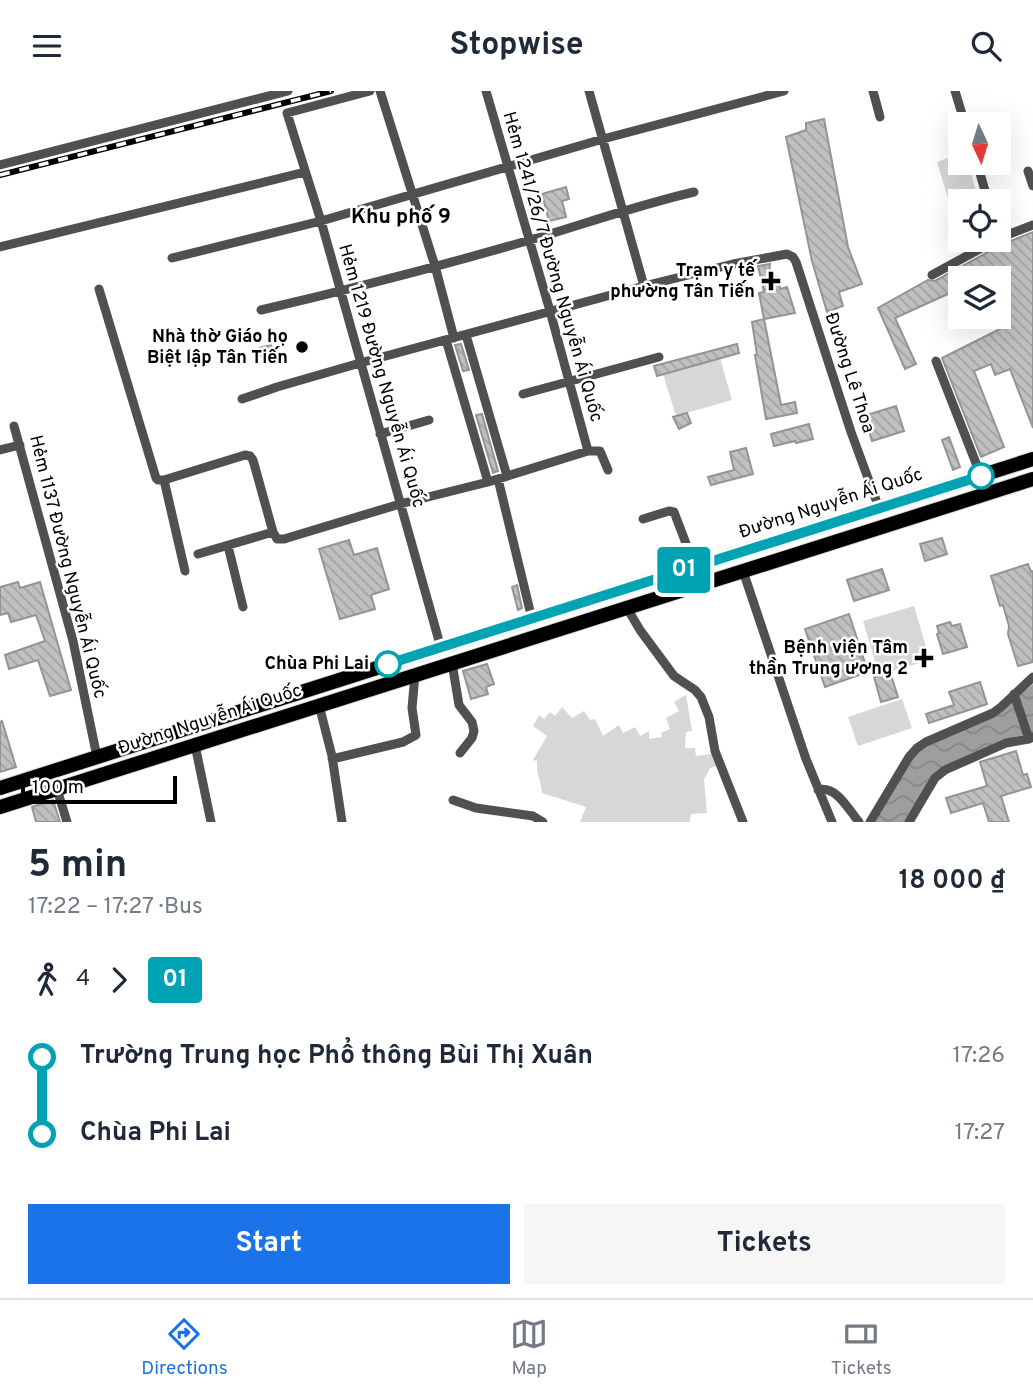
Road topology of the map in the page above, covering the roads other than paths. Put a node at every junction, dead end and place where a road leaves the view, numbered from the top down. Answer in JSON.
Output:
{"nodes":[{"id":1,"x":288,"y":91,"type":"edge"},
{"id":2,"x":370,"y":91,"type":"edge"},
{"id":3,"x":380,"y":91,"type":"edge"},
{"id":4,"x":486,"y":91,"type":"edge"},
{"id":5,"x":589,"y":91,"type":"edge"},
{"id":6,"x":784,"y":91,"type":"edge"},
{"id":7,"x":873,"y":91,"type":"edge"},
{"id":8,"x":955,"y":91,"type":"edge"},
{"id":9,"x":961,"y":112,"type":"edge"},
{"id":10,"x":880,"y":117,"type":"dead end"},
{"id":11,"x":603,"y":139,"type":"junction"},
{"id":12,"x":0,"y":165,"type":"edge"},
{"id":13,"x":508,"y":167,"type":"junction"},
{"id":14,"x":1028,"y":171,"type":"dead end"},
{"id":15,"x":305,"y":172,"type":"junction"},
{"id":16,"x":1033,"y":186,"type":"edge"},
{"id":17,"x":694,"y":192,"type":"dead end"},
{"id":18,"x":411,"y":195,"type":"junction"},
{"id":19,"x":623,"y":211,"type":"junction"},
{"id":20,"x":321,"y":221,"type":"junction"},
{"id":21,"x":1033,"y":225,"type":"edge"},
{"id":22,"x":1011,"y":234,"type":"edge"},
{"id":23,"x":528,"y":240,"type":"junction"},
{"id":24,"x":0,"y":247,"type":"edge"},
{"id":25,"x":974,"y":252,"type":"edge"},
{"id":26,"x":172,"y":258,"type":"dead end"},
{"id":27,"x":435,"y":266,"type":"junction"},
{"id":28,"x":932,"y":275,"type":"dead end"},
{"id":29,"x":643,"y":286,"type":"junction"},
{"id":30,"x":99,"y":289,"type":"dead end"},
{"id":31,"x":340,"y":292,"type":"junction"},
{"id":32,"x":261,"y":310,"type":"dead end"},
{"id":33,"x":550,"y":311,"type":"junction"},
{"id":34,"x":466,"y":335,"type":"junction"},
{"id":35,"x":450,"y":339,"type":"junction"},
{"id":36,"x":659,"y":357,"type":"dead end"},
{"id":37,"x":936,"y":361,"type":"dead end"},
{"id":38,"x":360,"y":363,"type":"junction"},
{"id":39,"x":568,"y":382,"type":"junction"},
{"id":40,"x":523,"y":394,"type":"dead end"},
{"id":41,"x":243,"y":399,"type":"dead end"},
{"id":42,"x":429,"y":420,"type":"dead end"},
{"id":43,"x":14,"y":426,"type":"dead end"},
{"id":44,"x":380,"y":433,"type":"junction"},
{"id":45,"x":20,"y":445,"type":"junction"},
{"id":46,"x":0,"y":450,"type":"edge"},
{"id":47,"x":587,"y":451,"type":"junction"},
{"id":48,"x":1033,"y":460,"type":"edge"},
{"id":49,"x":608,"y":470,"type":"dead end"},
{"id":50,"x":981,"y":476,"type":"junction"},
{"id":51,"x":164,"y":479,"type":"junction"},
{"id":52,"x":498,"y":479,"type":"junction"},
{"id":53,"x":1033,"y":479,"type":"edge"},
{"id":54,"x":400,"y":504,"type":"junction"},
{"id":55,"x":879,"y":508,"type":"junction"},
{"id":56,"x":643,"y":519,"type":"dead end"},
{"id":57,"x":884,"y":526,"type":"junction"},
{"id":58,"x":273,"y":533,"type":"junction"},
{"id":59,"x":228,"y":546,"type":"junction"},
{"id":60,"x":198,"y":555,"type":"dead end"},
{"id":61,"x":695,"y":567,"type":"junction"},
{"id":62,"x":185,"y":571,"type":"dead end"},
{"id":63,"x":743,"y":571,"type":"junction"},
{"id":64,"x":243,"y":607,"type":"dead end"},
{"id":65,"x":627,"y":608,"type":"junction"},
{"id":66,"x":532,"y":619,"type":"junction"},
{"id":67,"x":441,"y":648,"type":"junction"},
{"id":68,"x":452,"y":663,"type":"junction"},
{"id":69,"x":415,"y":675,"type":"junction"},
{"id":70,"x":1033,"y":677,"type":"edge"},
{"id":71,"x":1014,"y":694,"type":"junction"},
{"id":72,"x":319,"y":705,"type":"junction"},
{"id":73,"x":1031,"y":738,"type":"edge"},
{"id":74,"x":195,"y":745,"type":"junction"},
{"id":75,"x":460,"y":753,"type":"dead end"},
{"id":76,"x":97,"y":757,"type":"junction"},
{"id":77,"x":332,"y":759,"type":"junction"},
{"id":78,"x":30,"y":778,"type":"junction"},
{"id":79,"x":0,"y":788,"type":"edge"},
{"id":80,"x":57,"y":789,"type":"junction"},
{"id":81,"x":818,"y":790,"type":"junction"},
{"id":82,"x":36,"y":795,"type":"junction"},
{"id":83,"x":453,"y":800,"type":"dead end"},
{"id":84,"x":0,"y":807,"type":"edge"},
{"id":85,"x":67,"y":822,"type":"edge"},
{"id":86,"x":211,"y":822,"type":"edge"},
{"id":87,"x":342,"y":822,"type":"edge"},
{"id":88,"x":543,"y":822,"type":"edge"},
{"id":89,"x":743,"y":822,"type":"edge"},
{"id":90,"x":832,"y":822,"type":"edge"},
{"id":91,"x":859,"y":822,"type":"edge"},
{"id":92,"x":870,"y":822,"type":"edge"},
{"id":93,"x":909,"y":822,"type":"edge"}],
"edges":[{"from":1,"to":12,"type":"street"},
{"from":2,"to":15,"type":"street","name":"Hẻm 1219 Đường Nguyễn Ái Quốc"},
{"from":3,"to":18,"type":"street"},
{"from":4,"to":13,"type":"street","name":"Hẻm 1241/26/7 Đường Nguyễn Ái Quốc"},
{"from":5,"to":11,"type":"street"},
{"from":6,"to":11,"type":"street"},
{"from":7,"to":10,"type":"street"},
{"from":8,"to":9,"type":"street"},
{"from":11,"to":13,"type":"street"},
{"from":11,"to":19,"type":"street"},
{"from":13,"to":18,"type":"street"},
{"from":13,"to":23,"type":"street","name":"Hẻm 1241/26/7 Đường Nguyễn Ái Quốc"},
{"from":14,"to":16,"type":"street"},
{"from":15,"to":20,"type":"street","name":"Hẻm 1219 Đường Nguyễn Ái Quốc"},
{"from":15,"to":24,"type":"street"},
{"from":17,"to":19,"type":"street"},
{"from":18,"to":20,"type":"street"},
{"from":18,"to":27,"type":"street"},
{"from":19,"to":23,"type":"street"},
{"from":19,"to":29,"type":"street"},
{"from":20,"to":26,"type":"street"},
{"from":20,"to":31,"type":"street","name":"Hẻm 1219 Đường Nguyễn Ái Quốc"},
{"from":21,"to":22,"type":"street"},
{"from":23,"to":27,"type":"street"},
{"from":23,"to":33,"type":"street","name":"Hẻm 1241/26/7 Đường Nguyễn Ái Quốc"},
{"from":25,"to":28,"type":"street"},
{"from":27,"to":31,"type":"street"},
{"from":27,"to":35,"type":"street"},
{"from":29,"to":33,"type":"street"},
{"from":29,"to":55,"type":"street","name":"Đường Lê Thoa"},
{"from":30,"to":51,"type":"street"},
{"from":31,"to":32,"type":"street"},
{"from":31,"to":38,"type":"street","name":"Hẻm 1219 Đường Nguyễn Ái Quốc"},
{"from":33,"to":34,"type":"street"},
{"from":33,"to":39,"type":"street","name":"Hẻm 1241/26/7 Đường Nguyễn Ái Quốc"},
{"from":34,"to":35,"type":"street"},
{"from":34,"to":52,"type":"street"},
{"from":35,"to":38,"type":"street"},
{"from":35,"to":52,"type":"street"},
{"from":36,"to":39,"type":"street"},
{"from":37,"to":50,"type":"street"},
{"from":38,"to":41,"type":"street"},
{"from":38,"to":44,"type":"street","name":"Hẻm 1219 Đường Nguyễn Ái Quốc"},
{"from":39,"to":40,"type":"street"},
{"from":39,"to":47,"type":"street","name":"Hẻm 1241/26/7 Đường Nguyễn Ái Quốc"},
{"from":42,"to":44,"type":"street"},
{"from":43,"to":45,"type":"street","name":"Hẻm 1137 Đường Nguyễn Ái Quốc"},
{"from":44,"to":54,"type":"street","name":"Hẻm 1219 Đường Nguyễn Ái Quốc"},
{"from":45,"to":46,"type":"street"},
{"from":45,"to":76,"type":"street","name":"Hẻm 1137 Đường Nguyễn Ái Quốc"},
{"from":47,"to":49,"type":"street"},
{"from":47,"to":52,"type":"street"},
{"from":48,"to":50,"type":"main road","name":"Đường Nguyễn Ái Quốc"},
{"from":50,"to":55,"type":"main road","name":"Đường Nguyễn Ái Quốc"},
{"from":51,"to":58,"type":"street"},
{"from":51,"to":62,"type":"street"},
{"from":52,"to":54,"type":"street"},
{"from":52,"to":66,"type":"street"},
{"from":53,"to":57,"type":"main road","name":"Đường Nguyễn Ái Quốc"},
{"from":54,"to":58,"type":"street"},
{"from":54,"to":67,"type":"street","name":"Hẻm 1219 Đường Nguyễn Ái Quốc"},
{"from":55,"to":57,"type":"main road"},
{"from":55,"to":61,"type":"main road","name":"Đường Nguyễn Ái Quốc"},
{"from":56,"to":61,"type":"street"},
{"from":57,"to":63,"type":"main road","name":"Đường Nguyễn Ái Quốc"},
{"from":58,"to":59,"type":"street"},
{"from":59,"to":60,"type":"street"},
{"from":59,"to":64,"type":"street"},
{"from":61,"to":66,"type":"main road","name":"Đường Nguyễn Ái Quốc"},
{"from":63,"to":65,"type":"main road","name":"Đường Nguyễn Ái Quốc"},
{"from":63,"to":81,"type":"street"},
{"from":65,"to":68,"type":"main road","name":"Đường Nguyễn Ái Quốc"},
{"from":65,"to":89,"type":"street"},
{"from":66,"to":67,"type":"main road","name":"Đường Nguyễn Ái Quốc"},
{"from":67,"to":76,"type":"main road","name":"Đường Nguyễn Ái Quốc"},
{"from":68,"to":69,"type":"main road","name":"Đường Nguyễn Ái Quốc"},
{"from":68,"to":75,"type":"street"},
{"from":69,"to":72,"type":"main road","name":"Đường Nguyễn Ái Quốc"},
{"from":69,"to":77,"type":"street"},
{"from":70,"to":71,"type":"street"},
{"from":71,"to":73,"type":"street"},
{"from":71,"to":92,"type":"street"},
{"from":72,"to":74,"type":"main road","name":"Đường Nguyễn Ái Quốc"},
{"from":72,"to":77,"type":"street"},
{"from":73,"to":93,"type":"street"},
{"from":74,"to":80,"type":"main road","name":"Đường Nguyễn Ái Quốc"},
{"from":74,"to":86,"type":"street"},
{"from":76,"to":78,"type":"main road","name":"Đường Nguyễn Ái Quốc"},
{"from":77,"to":87,"type":"street"},
{"from":78,"to":79,"type":"main road","name":"Đường Nguyễn Ái Quốc"},
{"from":78,"to":82,"type":"main road"},
{"from":80,"to":82,"type":"main road","name":"Đường Nguyễn Ái Quốc"},
{"from":80,"to":85,"type":"street"},
{"from":81,"to":90,"type":"street"},
{"from":81,"to":91,"type":"street"},
{"from":82,"to":84,"type":"main road","name":"Đường Nguyễn Ái Quốc"},
{"from":83,"to":88,"type":"street"}]}
